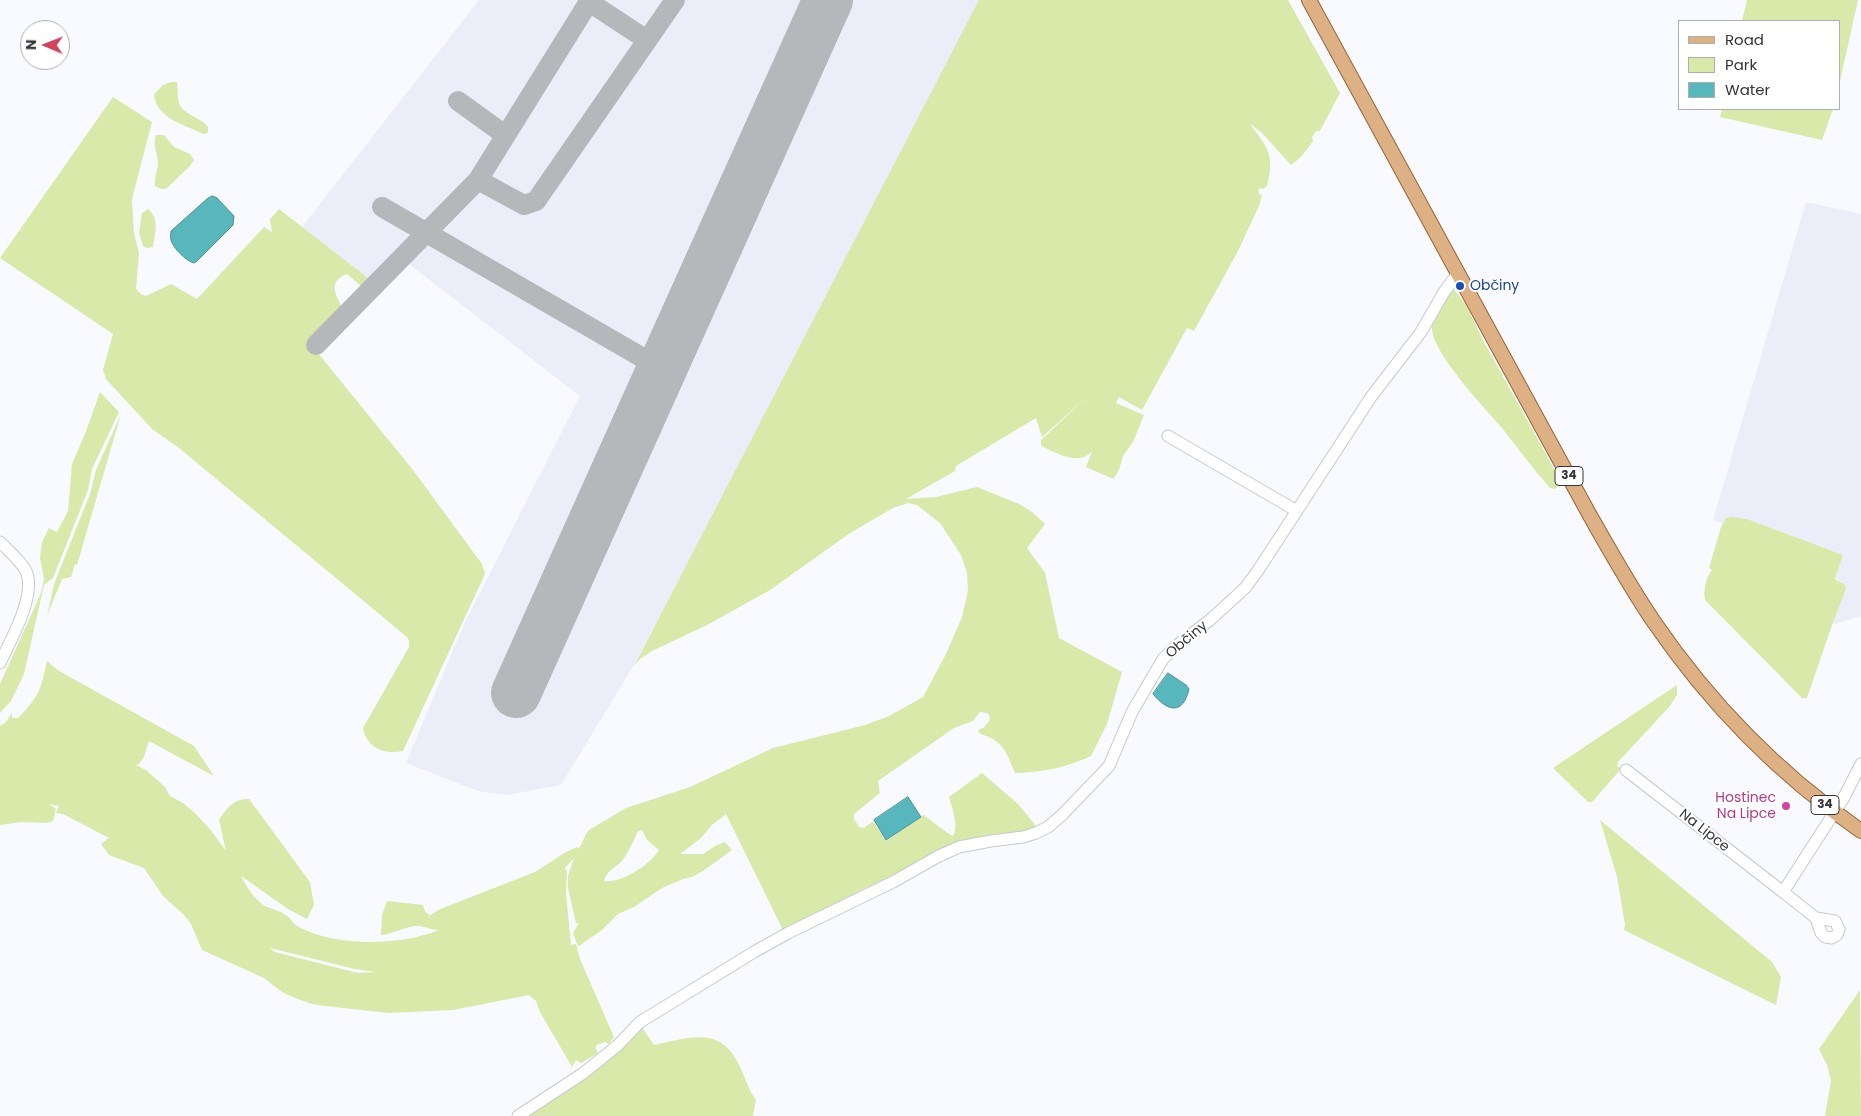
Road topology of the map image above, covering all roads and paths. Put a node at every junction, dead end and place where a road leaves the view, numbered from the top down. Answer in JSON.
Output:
{"nodes":[{"id":1,"x":1309,"y":0,"type":"edge"},
{"id":2,"x":1458,"y":273,"type":"junction"},
{"id":3,"x":1168,"y":436,"type":"dead end"},
{"id":4,"x":1297,"y":511,"type":"junction"},
{"id":5,"x":0,"y":542,"type":"edge"},
{"id":6,"x":0,"y":663,"type":"edge"},
{"id":7,"x":1861,"y":764,"type":"edge"},
{"id":8,"x":1626,"y":770,"type":"dead end"},
{"id":9,"x":1857,"y":781,"type":"edge"},
{"id":10,"x":1835,"y":813,"type":"junction"},
{"id":11,"x":1861,"y":831,"type":"edge"},
{"id":12,"x":1783,"y":892,"type":"junction"},
{"id":13,"x":1816,"y":918,"type":"dead end"},
{"id":14,"x":518,"y":1116,"type":"edge"}],
"edges":[{"from":1,"to":2,"type":"main road","number":"34"},
{"from":2,"to":4,"type":"street","name":"Občiny"},
{"from":2,"to":10,"type":"main road","number":"34"},
{"from":3,"to":4,"type":"street"},
{"from":4,"to":14,"type":"street","name":"Občiny"},
{"from":5,"to":6,"type":"street"},
{"from":7,"to":9,"type":"street"},
{"from":8,"to":12,"type":"street","name":"Na Lipce"},
{"from":9,"to":10,"type":"street"},
{"from":10,"to":11,"type":"main road","number":"34"},
{"from":10,"to":12,"type":"street"},
{"from":12,"to":13,"type":"street","name":"Na Lipce"}]}
